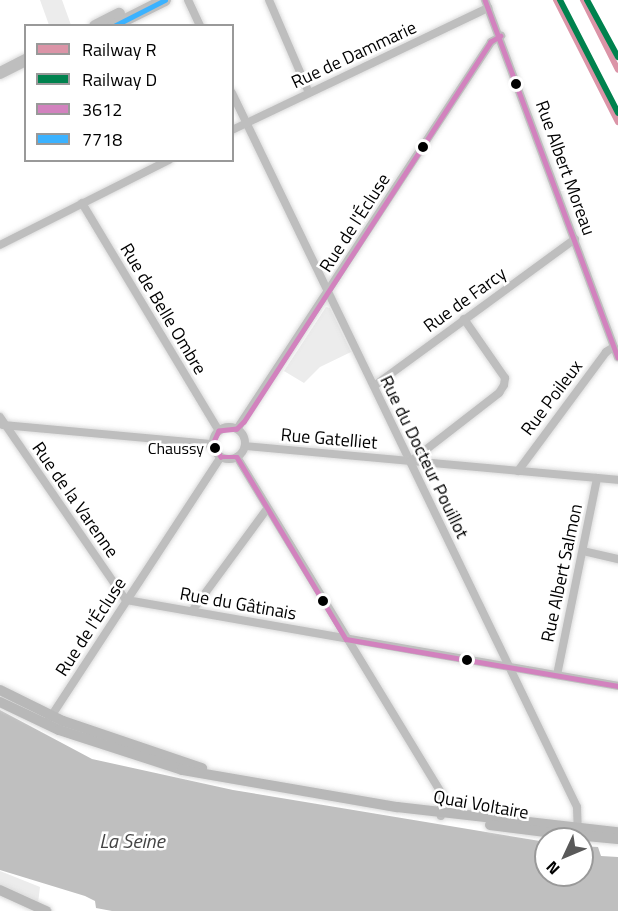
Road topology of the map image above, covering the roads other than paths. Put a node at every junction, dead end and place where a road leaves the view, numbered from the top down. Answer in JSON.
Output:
{"nodes":[{"id":1,"x":147,"y":0,"type":"edge"},
{"id":2,"x":165,"y":0,"type":"edge"},
{"id":3,"x":188,"y":0,"type":"edge"},
{"id":4,"x":269,"y":0,"type":"edge"},
{"id":5,"x":484,"y":0,"type":"edge"},
{"id":6,"x":489,"y":8,"type":"junction"},
{"id":7,"x":99,"y":24,"type":"edge"},
{"id":8,"x":117,"y":24,"type":"edge"},
{"id":9,"x":199,"y":24,"type":"edge"},
{"id":10,"x":501,"y":36,"type":"junction"},
{"id":11,"x":24,"y":61,"type":"edge"},
{"id":12,"x":24,"y":69,"type":"edge"},
{"id":13,"x":0,"y":73,"type":"edge"},
{"id":14,"x":0,"y":81,"type":"edge"},
{"id":15,"x":309,"y":93,"type":"junction"},
{"id":16,"x":234,"y":97,"type":"edge"},
{"id":17,"x":247,"y":123,"type":"junction"},
{"id":18,"x":234,"y":129,"type":"edge"},
{"id":19,"x":165,"y":162,"type":"edge"},
{"id":20,"x":82,"y":203,"type":"junction"},
{"id":21,"x":575,"y":239,"type":"junction"},
{"id":22,"x":0,"y":245,"type":"edge"},
{"id":23,"x":329,"y":293,"type":"junction"},
{"id":24,"x":464,"y":319,"type":"junction"},
{"id":25,"x":614,"y":347,"type":"junction"},
{"id":26,"x":618,"y":357,"type":"edge"},
{"id":27,"x":374,"y":386,"type":"junction"},
{"id":28,"x":0,"y":417,"type":"edge"},
{"id":29,"x":3,"y":425,"type":"edge"},
{"id":30,"x":237,"y":429,"type":"junction"},
{"id":31,"x":219,"y":431,"type":"junction"},
{"id":32,"x":213,"y":444,"type":"junction"},
{"id":33,"x":245,"y":446,"type":"junction"},
{"id":34,"x":221,"y":457,"type":"junction"},
{"id":35,"x":237,"y":457,"type":"junction"},
{"id":36,"x":410,"y":462,"type":"junction"},
{"id":37,"x":518,"y":471,"type":"junction"},
{"id":38,"x":597,"y":478,"type":"junction"},
{"id":39,"x":618,"y":480,"type":"edge"},
{"id":40,"x":267,"y":509,"type":"junction"},
{"id":41,"x":583,"y":551,"type":"junction"},
{"id":42,"x":618,"y":559,"type":"edge"},
{"id":43,"x":126,"y":600,"type":"junction"},
{"id":44,"x":192,"y":611,"type":"junction"},
{"id":45,"x":346,"y":639,"type":"junction"},
{"id":46,"x":508,"y":666,"type":"junction"},
{"id":47,"x":557,"y":675,"type":"junction"},
{"id":48,"x":618,"y":686,"type":"edge"},
{"id":49,"x":0,"y":690,"type":"edge"},
{"id":50,"x":0,"y":702,"type":"edge"},
{"id":51,"x":48,"y":720,"type":"junction"},
{"id":52,"x":442,"y":814,"type":"junction"},
{"id":53,"x":540,"y":827,"type":"edge"},
{"id":54,"x":578,"y":827,"type":"edge"},
{"id":55,"x":594,"y":832,"type":"edge"},
{"id":56,"x":618,"y":832,"type":"edge"},
{"id":57,"x":594,"y":835,"type":"edge"},
{"id":58,"x":618,"y":839,"type":"edge"},
{"id":59,"x":0,"y":890,"type":"edge"},
{"id":60,"x":46,"y":911,"type":"edge"}],
"edges":[{"from":1,"to":7,"type":"main road"},
{"from":2,"to":8,"type":"main road"},
{"from":3,"to":9,"type":"street"},
{"from":4,"to":15,"type":"street"},
{"from":5,"to":6,"type":"street","name":"Rue Albert Moreau"},
{"from":6,"to":10,"type":"street","name":"Rue Albert Moreau"},
{"from":6,"to":15,"type":"street","name":"Rue de Dammarie"},
{"from":10,"to":21,"type":"street","name":"Rue Albert Moreau"},
{"from":10,"to":23,"type":"street","name":"Rue de l'Écluse"},
{"from":11,"to":13,"type":"main road"},
{"from":12,"to":14,"type":"main road"},
{"from":15,"to":17,"type":"street","name":"Rue de Dammarie"},
{"from":16,"to":17,"type":"street","name":"Rue du Docteur Pouillot"},
{"from":17,"to":18,"type":"street","name":"Rue de Dammarie"},
{"from":17,"to":23,"type":"street","name":"Rue du Docteur Pouillot"},
{"from":19,"to":20,"type":"street"},
{"from":20,"to":22,"type":"street"},
{"from":20,"to":31,"type":"street","name":"Rue de Belle Ombre"},
{"from":21,"to":24,"type":"street","name":"Rue de Farcy"},
{"from":21,"to":25,"type":"street","name":"Rue Albert Moreau"},
{"from":23,"to":27,"type":"street","name":"Rue du Docteur Pouillot"},
{"from":23,"to":30,"type":"street","name":"Rue de l'Écluse"},
{"from":24,"to":27,"type":"street","name":"Rue de Farcy"},
{"from":24,"to":36,"type":"street"},
{"from":25,"to":26,"type":"street","name":"Rue Albert Moreau"},
{"from":25,"to":37,"type":"street","name":"Rue Poileux"},
{"from":27,"to":36,"type":"street","name":"Rue du Docteur Pouillot"},
{"from":28,"to":29,"type":"street","name":"Rue de la Varenne"},
{"from":29,"to":32,"type":"street"},
{"from":29,"to":43,"type":"street","name":"Rue de la Varenne"},
{"from":30,"to":31,"type":"street"},
{"from":30,"to":33,"type":"street"},
{"from":31,"to":32,"type":"street"},
{"from":32,"to":34,"type":"street"},
{"from":33,"to":35,"type":"street"},
{"from":33,"to":36,"type":"street","name":"Rue Gatelliet"},
{"from":34,"to":35,"type":"street"},
{"from":34,"to":43,"type":"street","name":"Rue de l'Écluse"},
{"from":35,"to":40,"type":"street"},
{"from":36,"to":37,"type":"street","name":"Rue Gatelliet"},
{"from":36,"to":46,"type":"street","name":"Rue du Docteur Pouillot"},
{"from":37,"to":38,"type":"street","name":"Rue Gatelliet"},
{"from":38,"to":39,"type":"street","name":"Rue Gatelliet"},
{"from":38,"to":41,"type":"street","name":"Rue Albert Salmon"},
{"from":40,"to":44,"type":"street"},
{"from":40,"to":45,"type":"street"},
{"from":41,"to":42,"type":"street"},
{"from":41,"to":47,"type":"street","name":"Rue Albert Salmon"},
{"from":43,"to":44,"type":"street","name":"Rue du Gâtinais"},
{"from":43,"to":51,"type":"street","name":"Rue de l'Écluse"},
{"from":44,"to":45,"type":"street","name":"Rue du Gâtinais"},
{"from":45,"to":46,"type":"street","name":"Rue du Gâtinais"},
{"from":45,"to":52,"type":"street"},
{"from":46,"to":47,"type":"street","name":"Rue du Gâtinais"},
{"from":46,"to":54,"type":"street","name":"Rue du Docteur Pouillot"},
{"from":47,"to":48,"type":"street","name":"Rue du Gâtinais"},
{"from":49,"to":51,"type":"street"},
{"from":50,"to":51,"type":"street"},
{"from":51,"to":52,"type":"street","name":"Quai Voltaire"},
{"from":52,"to":53,"type":"street","name":"Quai Voltaire"},
{"from":55,"to":56,"type":"street","name":"Quai Voltaire"},
{"from":57,"to":58,"type":"street","name":"Quai Voltaire"},
{"from":59,"to":60,"type":"street"}]}
